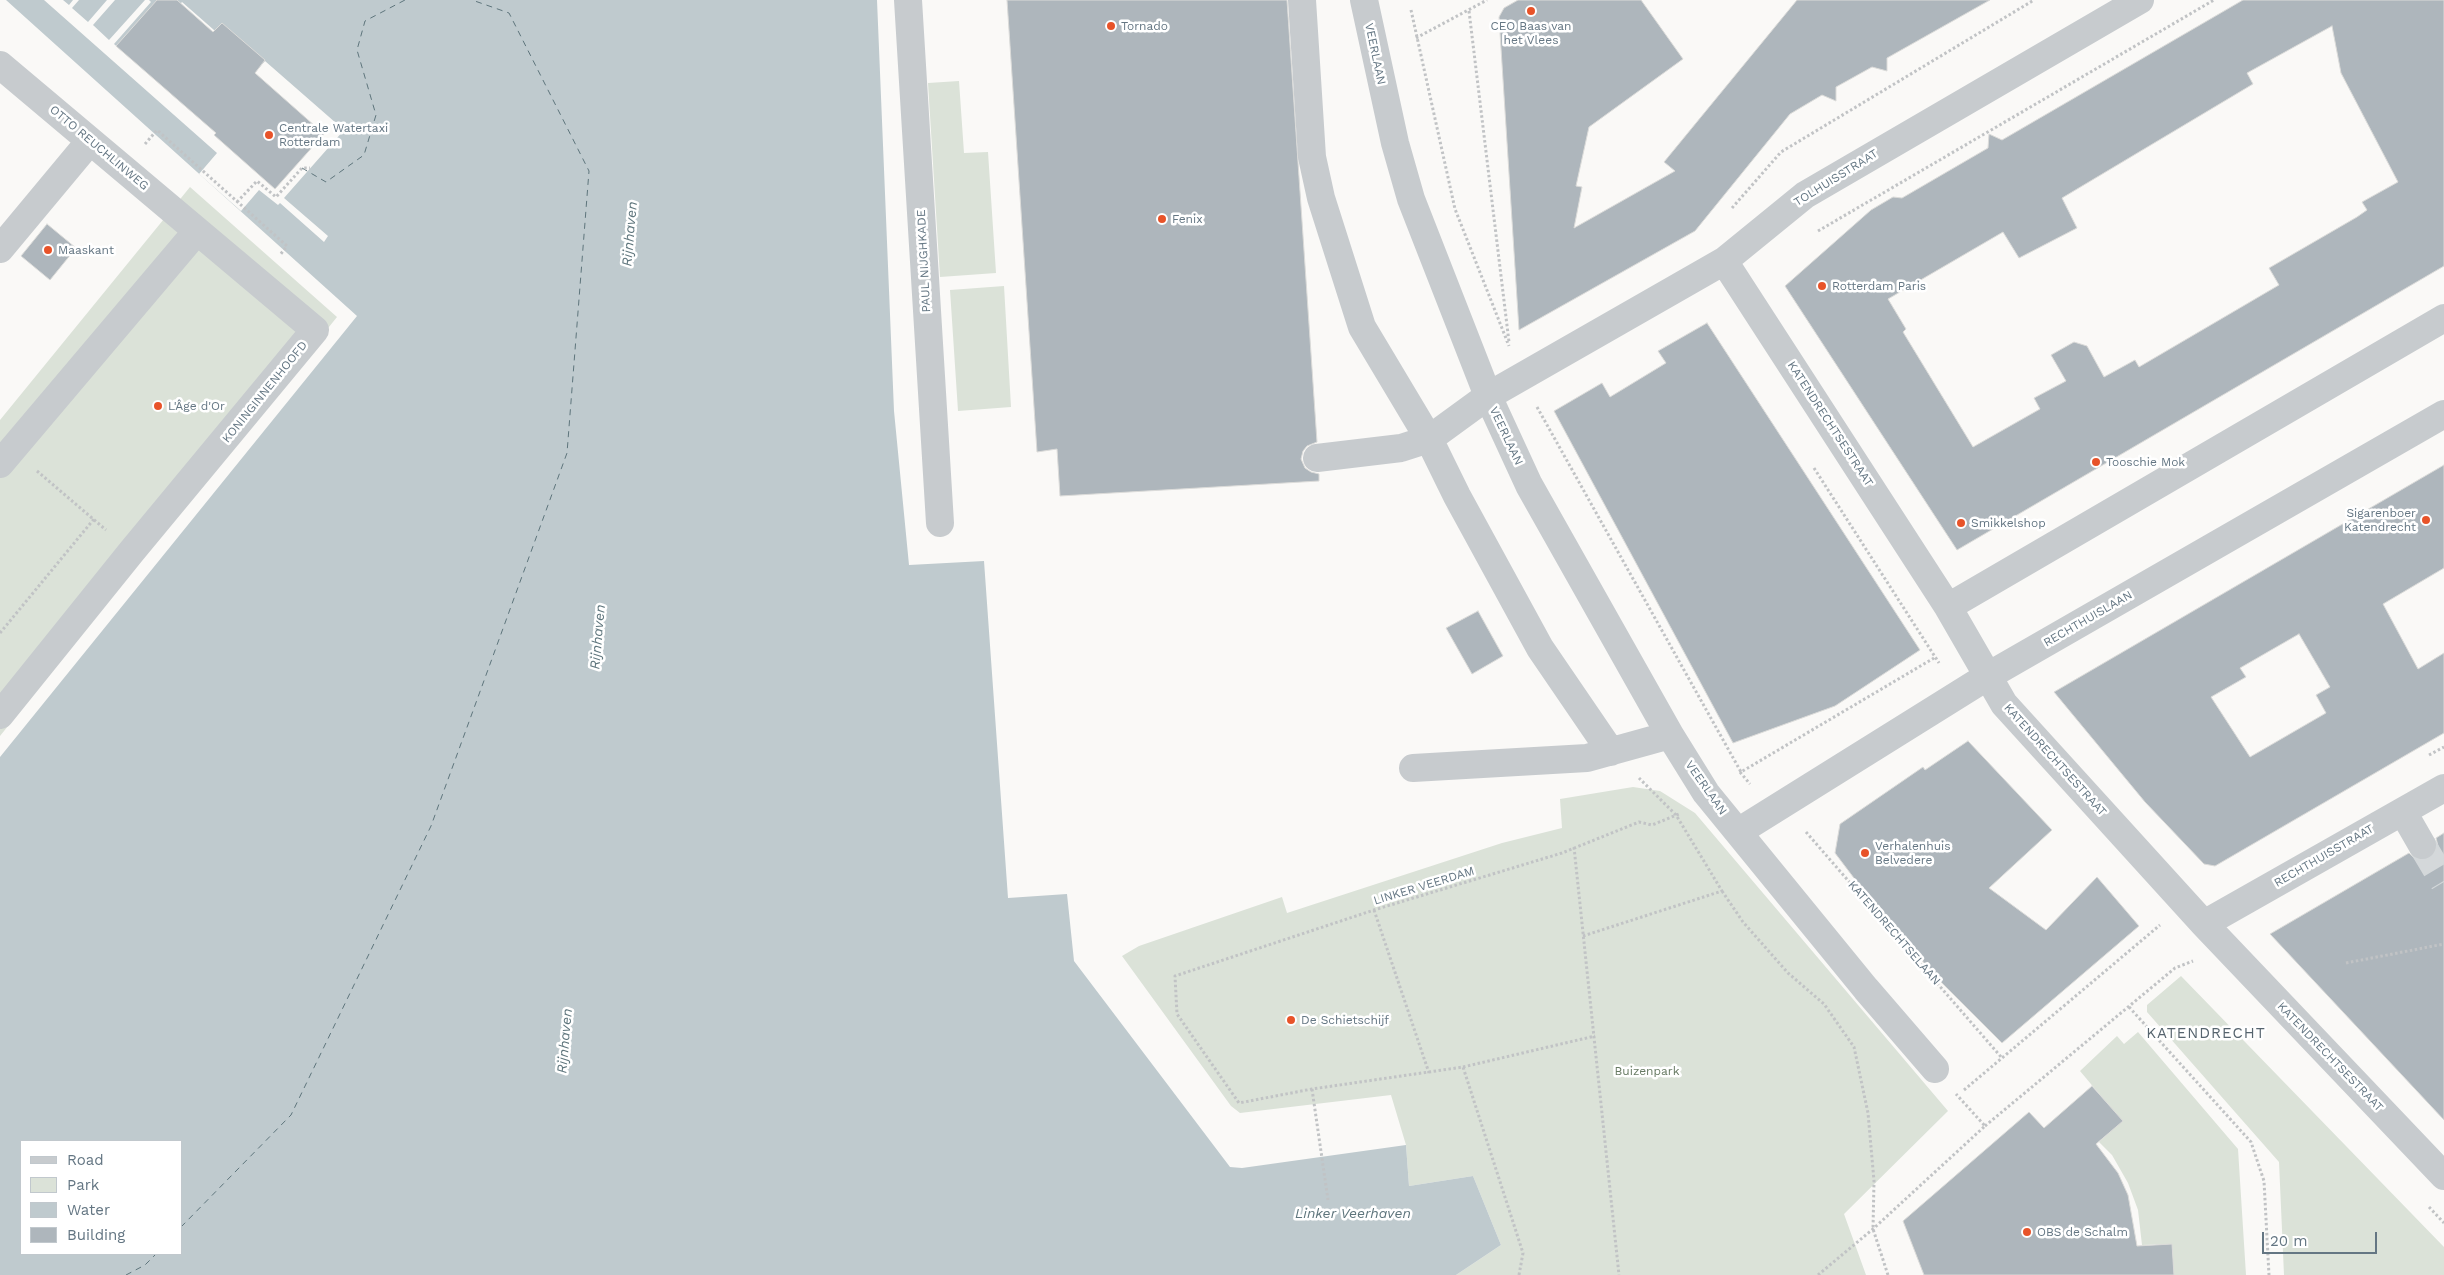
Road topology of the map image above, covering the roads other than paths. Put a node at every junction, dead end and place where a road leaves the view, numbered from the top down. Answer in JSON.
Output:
{"nodes":[{"id":1,"x":908,"y":0,"type":"edge"},
{"id":2,"x":1302,"y":0,"type":"edge"},
{"id":3,"x":1364,"y":0,"type":"edge"},
{"id":4,"x":2140,"y":0,"type":"edge"},
{"id":5,"x":0,"y":65,"type":"edge"},
{"id":6,"x":90,"y":141,"type":"junction"},
{"id":7,"x":198,"y":231,"type":"junction"},
{"id":8,"x":0,"y":248,"type":"edge"},
{"id":9,"x":1724,"y":261,"type":"junction"},
{"id":10,"x":2444,"y":318,"type":"edge"},
{"id":11,"x":1488,"y":396,"type":"junction"},
{"id":12,"x":2444,"y":414,"type":"edge"},
{"id":13,"x":1429,"y":439,"type":"junction"},
{"id":14,"x":6,"y":457,"type":"edge"},
{"id":15,"x":1318,"y":458,"type":"dead end"},
{"id":16,"x":940,"y":523,"type":"dead end"},
{"id":17,"x":1948,"y":607,"type":"junction"},
{"id":18,"x":1988,"y":676,"type":"junction"},
{"id":19,"x":0,"y":716,"type":"edge"},
{"id":20,"x":1670,"y":735,"type":"junction"},
{"id":21,"x":1611,"y":752,"type":"junction"},
{"id":22,"x":1414,"y":768,"type":"dead end"},
{"id":23,"x":2444,"y":788,"type":"edge"},
{"id":24,"x":2403,"y":812,"type":"junction"},
{"id":25,"x":1738,"y":832,"type":"junction"},
{"id":26,"x":2422,"y":845,"type":"tunnel mouth"},
{"id":27,"x":2204,"y":924,"type":"junction"},
{"id":28,"x":1935,"y":1069,"type":"road end"},
{"id":29,"x":2444,"y":1176,"type":"edge"}],
"edges":[{"from":1,"to":16,"type":"street","name":"PAUL NIJGHKADE"},
{"from":2,"to":13,"type":"street"},
{"from":3,"to":11,"type":"street","name":"VEERLAAN"},
{"from":4,"to":9,"type":"street","name":"TOLHUISSTRAAT"},
{"from":5,"to":6,"type":"street","name":"OTTO REUCHLINWEG"},
{"from":6,"to":7,"type":"street","name":"OTTO REUCHLINWEG"},
{"from":6,"to":8,"type":"street"},
{"from":7,"to":14,"type":"street"},
{"from":7,"to":19,"type":"street","name":"KONINGINNENHOOFD"},
{"from":9,"to":11,"type":"street","name":"TOLHUISSTRAAT"},
{"from":9,"to":17,"type":"street","name":"KATENDRECHTSESTRAAT"},
{"from":10,"to":17,"type":"street"},
{"from":11,"to":13,"type":"street","name":"TOLHUISSTRAAT"},
{"from":11,"to":20,"type":"street","name":"VEERLAAN"},
{"from":12,"to":18,"type":"street","name":"RECHTHUISLAAN"},
{"from":13,"to":15,"type":"street","name":"TOLHUISSTRAAT"},
{"from":13,"to":21,"type":"street"},
{"from":17,"to":18,"type":"street","name":"KATENDRECHTSESTRAAT"},
{"from":18,"to":25,"type":"street","name":"RECHTHUISLAAN"},
{"from":18,"to":27,"type":"street","name":"KATENDRECHTSESTRAAT"},
{"from":20,"to":21,"type":"street"},
{"from":20,"to":25,"type":"street","name":"VEERLAAN"},
{"from":21,"to":22,"type":"street"},
{"from":23,"to":24,"type":"street","name":"RECHTHUISSTRAAT"},
{"from":24,"to":26,"type":"street"},
{"from":24,"to":27,"type":"street","name":"RECHTHUISSTRAAT"},
{"from":25,"to":28,"type":"street"},
{"from":27,"to":29,"type":"street","name":"KATENDRECHTSESTRAAT"}]}
